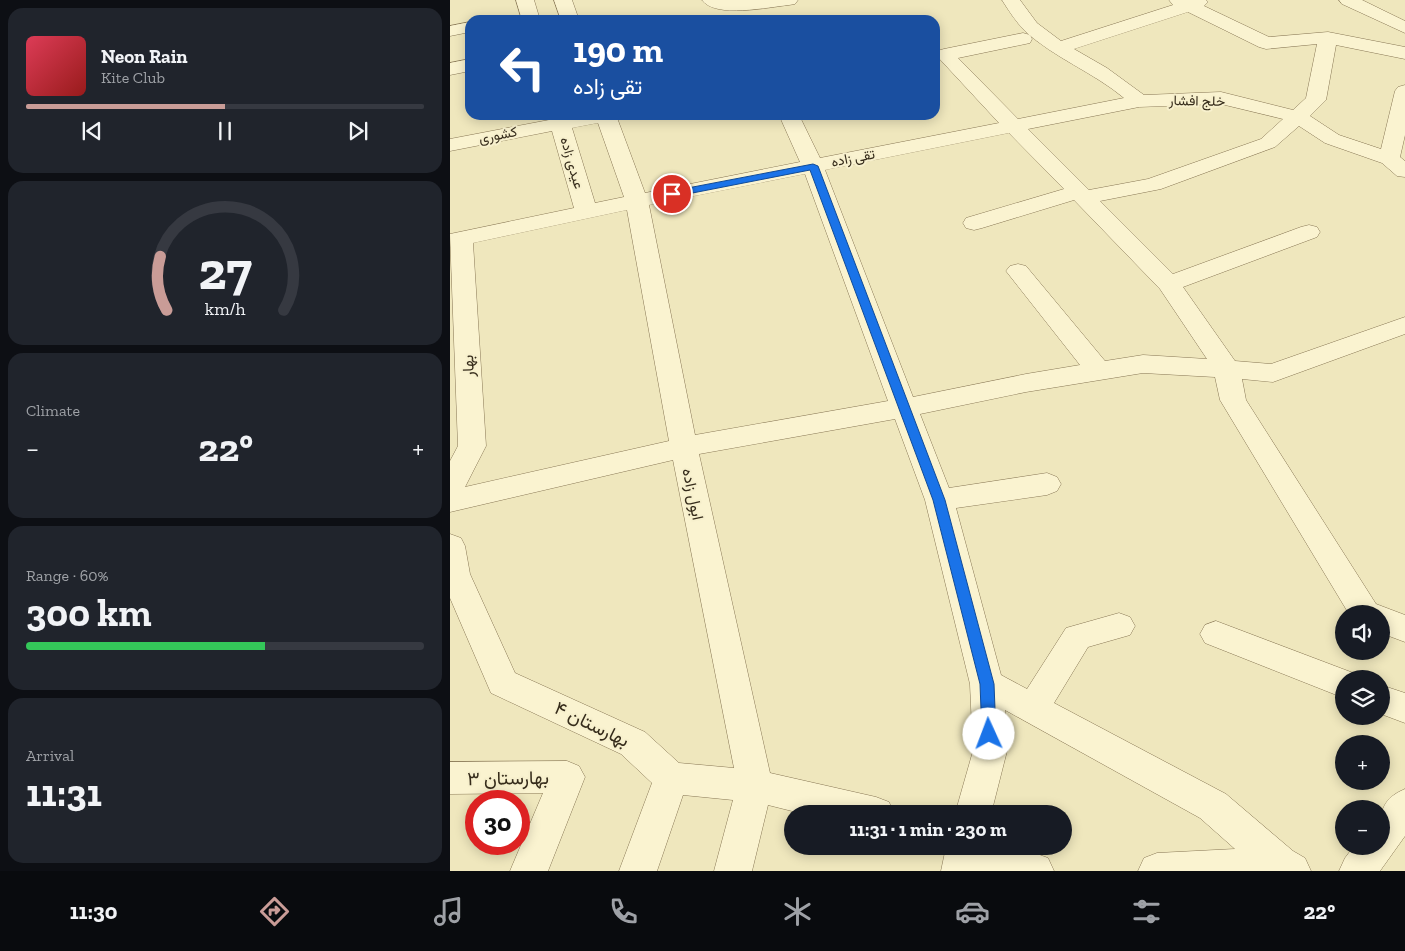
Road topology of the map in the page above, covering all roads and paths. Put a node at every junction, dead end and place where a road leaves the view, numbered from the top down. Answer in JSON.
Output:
{"nodes":[{"id":1,"x":563,"y":0,"type":"edge"},
{"id":2,"x":789,"y":0,"type":"edge"},
{"id":3,"x":1011,"y":0,"type":"edge"},
{"id":4,"x":1348,"y":0,"type":"edge"},
{"id":5,"x":1190,"y":2,"type":"edge"},
{"id":6,"x":720,"y":3,"type":"edge"},
{"id":7,"x":568,"y":15,"type":"edge"},
{"id":8,"x":465,"y":28,"type":"edge"},
{"id":9,"x":1405,"y":28,"type":"edge"},
{"id":10,"x":450,"y":31,"type":"edge"},
{"id":11,"x":1023,"y":38,"type":"dead end"},
{"id":12,"x":1328,"y":38,"type":"junction"},
{"id":13,"x":1058,"y":48,"type":"junction"},
{"id":14,"x":1405,"y":53,"type":"edge"},
{"id":15,"x":940,"y":56,"type":"edge"},
{"id":16,"x":465,"y":66,"type":"edge"},
{"id":17,"x":450,"y":69,"type":"edge"},
{"id":18,"x":1405,"y":91,"type":"edge"},
{"id":19,"x":1138,"y":101,"type":"junction"},
{"id":20,"x":1298,"y":118,"type":"junction"},
{"id":21,"x":555,"y":120,"type":"edge"},
{"id":22,"x":559,"y":120,"type":"edge"},
{"id":23,"x":607,"y":120,"type":"edge"},
{"id":24,"x":791,"y":120,"type":"edge"},
{"id":25,"x":1013,"y":126,"type":"junction"},
{"id":26,"x":450,"y":144,"type":"edge"},
{"id":27,"x":1397,"y":165,"type":"edge"},
{"id":28,"x":813,"y":166,"type":"junction"},
{"id":29,"x":1081,"y":195,"type":"junction"},
{"id":30,"x":636,"y":201,"type":"junction"},
{"id":31,"x":586,"y":212,"type":"junction"},
{"id":32,"x":974,"y":223,"type":"dead end"},
{"id":33,"x":1309,"y":232,"type":"dead end"},
{"id":34,"x":456,"y":240,"type":"edge"},
{"id":35,"x":1018,"y":271,"type":"dead end"},
{"id":36,"x":1169,"y":284,"type":"junction"},
{"id":37,"x":1405,"y":325,"type":"edge"},
{"id":38,"x":1227,"y":369,"type":"junction"},
{"id":39,"x":1099,"y":371,"type":"junction"},
{"id":40,"x":904,"y":408,"type":"junction"},
{"id":41,"x":684,"y":447,"type":"junction"},
{"id":42,"x":1047,"y":484,"type":"dead end"},
{"id":43,"x":450,"y":488,"type":"edge"},
{"id":44,"x":939,"y":500,"type":"junction"},
{"id":45,"x":450,"y":501,"type":"edge"},
{"id":46,"x":452,"y":565,"type":"edge"},
{"id":47,"x":1360,"y":605,"type":"edge"},
{"id":48,"x":1390,"y":623,"type":"edge"},
{"id":49,"x":1119,"y":626,"type":"dead end"},
{"id":50,"x":1405,"y":629,"type":"edge"},
{"id":51,"x":1216,"y":634,"type":"dead end"},
{"id":52,"x":1335,"y":680,"type":"edge"},
{"id":53,"x":987,"y":684,"type":"junction"},
{"id":54,"x":1390,"y":702,"type":"edge"},
{"id":55,"x":1405,"y":708,"type":"edge"},
{"id":56,"x":1033,"y":709,"type":"junction"},
{"id":57,"x":450,"y":778,"type":"edge"},
{"id":58,"x":671,"y":778,"type":"junction"},
{"id":59,"x":755,"y":786,"type":"junction"},
{"id":60,"x":837,"y":805,"type":"edge"},
{"id":61,"x":976,"y":805,"type":"edge"},
{"id":62,"x":1405,"y":806,"type":"edge"},
{"id":63,"x":1390,"y":827,"type":"edge"},
{"id":64,"x":992,"y":855,"type":"edge"},
{"id":65,"x":1370,"y":855,"type":"edge"},
{"id":66,"x":1286,"y":867,"type":"edge"},
{"id":67,"x":529,"y":871,"type":"edge"},
{"id":68,"x":638,"y":871,"type":"edge"},
{"id":69,"x":734,"y":871,"type":"edge"},
{"id":70,"x":1035,"y":871,"type":"edge"},
{"id":71,"x":1157,"y":871,"type":"edge"},
{"id":72,"x":1358,"y":871,"type":"edge"}],
"edges":[{"from":1,"to":7,"type":"street"},
{"from":2,"to":6,"type":"street"},
{"from":3,"to":13,"type":"street"},
{"from":4,"to":9,"type":"street"},
{"from":5,"to":12,"type":"street"},
{"from":5,"to":13,"type":"street"},
{"from":8,"to":10,"type":"street"},
{"from":11,"to":15,"type":"street"},
{"from":12,"to":14,"type":"street"},
{"from":12,"to":20,"type":"street"},
{"from":13,"to":19,"type":"street"},
{"from":15,"to":25,"type":"street"},
{"from":16,"to":17,"type":"street"},
{"from":18,"to":27,"type":"street"},
{"from":19,"to":20,"type":"street","name":"خلج افشار"},
{"from":19,"to":25,"type":"street","name":"تقی زاده"},
{"from":20,"to":27,"type":"street","name":"خلج افشار"},
{"from":20,"to":29,"type":"street"},
{"from":21,"to":26,"type":"street","name":"کشوری"},
{"from":22,"to":31,"type":"street","name":"عیدی زاده"},
{"from":23,"to":30,"type":"street"},
{"from":24,"to":28,"type":"street"},
{"from":25,"to":28,"type":"street","name":"تقی زاده"},
{"from":25,"to":29,"type":"street"},
{"from":28,"to":30,"type":"street","name":"تقی زاده"},
{"from":28,"to":40,"type":"street"},
{"from":29,"to":32,"type":"street"},
{"from":29,"to":36,"type":"street"},
{"from":30,"to":31,"type":"street","name":"تقی زاده"},
{"from":30,"to":41,"type":"street","name":"ابول زاده"},
{"from":31,"to":34,"type":"street","name":"تقی زاده"},
{"from":33,"to":36,"type":"street"},
{"from":34,"to":43,"type":"street","name":"بهار"},
{"from":35,"to":39,"type":"street"},
{"from":36,"to":38,"type":"street"},
{"from":37,"to":38,"type":"street"},
{"from":38,"to":39,"type":"street"},
{"from":38,"to":47,"type":"street"},
{"from":39,"to":40,"type":"street"},
{"from":40,"to":41,"type":"street"},
{"from":40,"to":44,"type":"street"},
{"from":41,"to":45,"type":"street"},
{"from":41,"to":59,"type":"street","name":"ابول زاده"},
{"from":42,"to":44,"type":"street"},
{"from":44,"to":53,"type":"street"},
{"from":46,"to":58,"type":"street","name":"بهارستان ۴"},
{"from":48,"to":50,"type":"street"},
{"from":49,"to":56,"type":"street"},
{"from":51,"to":52,"type":"street"},
{"from":53,"to":56,"type":"street"},
{"from":53,"to":61,"type":"street"},
{"from":54,"to":55,"type":"street"},
{"from":56,"to":66,"type":"street"},
{"from":57,"to":67,"type":"street","name":"بهارستان ۳"},
{"from":58,"to":59,"type":"street"},
{"from":58,"to":68,"type":"street"},
{"from":59,"to":60,"type":"street"},
{"from":59,"to":69,"type":"street"},
{"from":62,"to":63,"type":"street"},
{"from":64,"to":70,"type":"street"},
{"from":65,"to":72,"type":"street"},
{"from":66,"to":71,"type":"street"}]}
